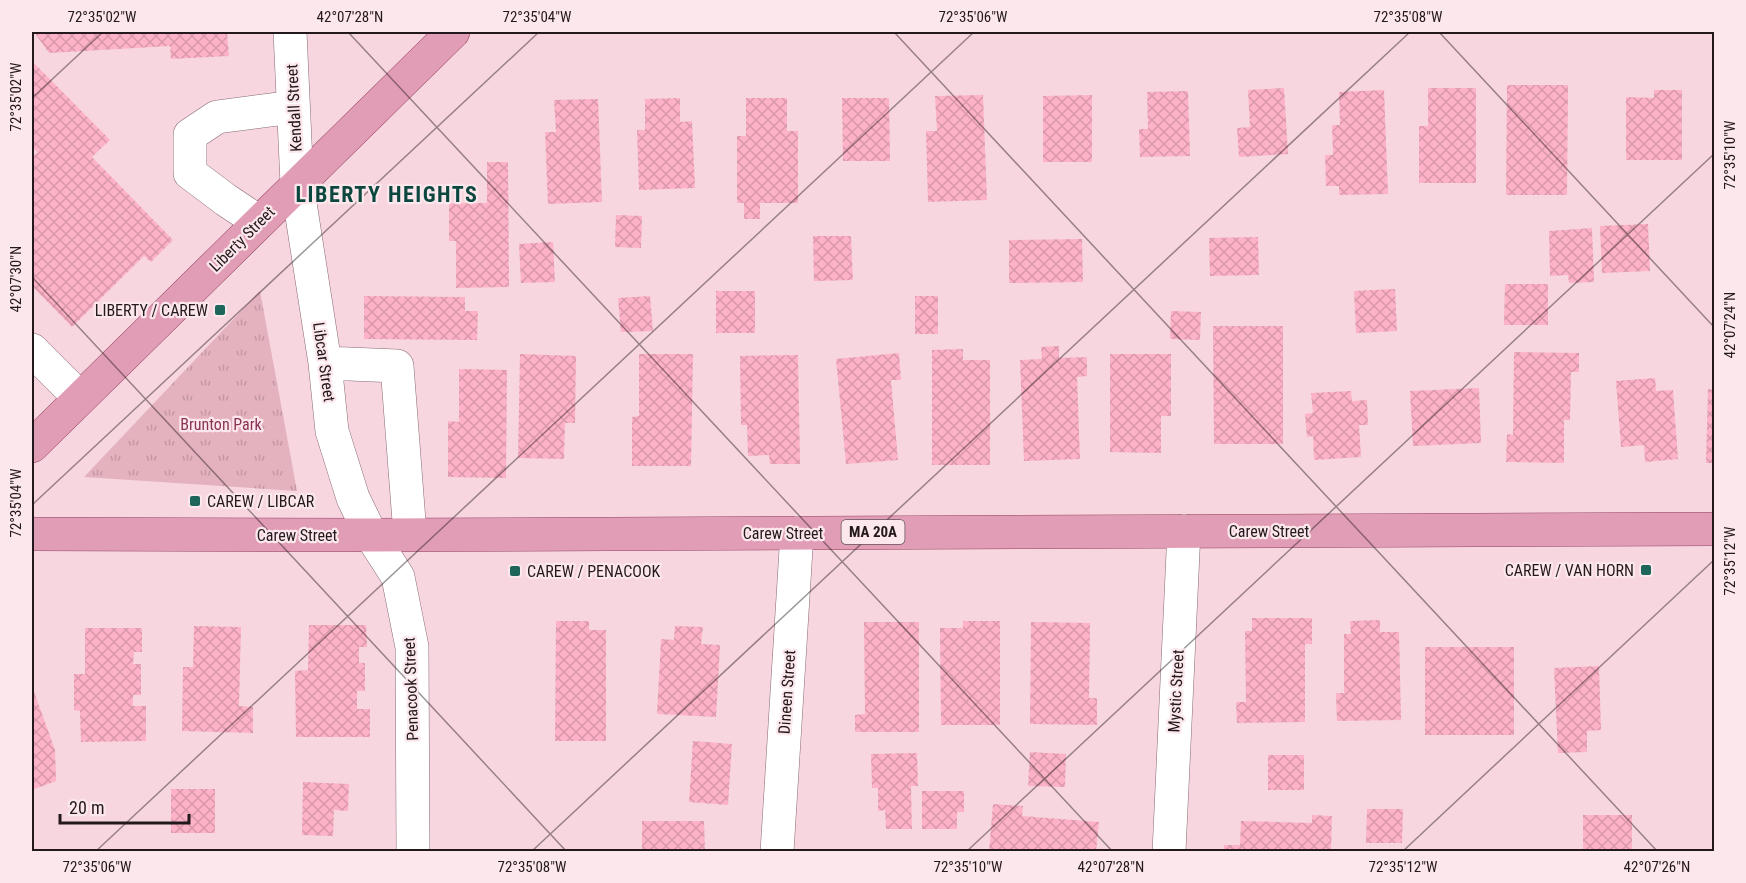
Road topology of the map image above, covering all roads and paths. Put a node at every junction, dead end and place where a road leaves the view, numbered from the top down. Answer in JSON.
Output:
{"nodes":[{"id":1,"x":290,"y":32,"type":"edge"},
{"id":2,"x":453,"y":32,"type":"edge"},
{"id":3,"x":293,"y":107,"type":"junction"},
{"id":4,"x":297,"y":184,"type":"junction"},
{"id":5,"x":259,"y":222,"type":"junction"},
{"id":6,"x":32,"y":350,"type":"edge"},
{"id":7,"x":325,"y":363,"type":"junction"},
{"id":8,"x":80,"y":398,"type":"junction"},
{"id":9,"x":32,"y":446,"type":"edge"},
{"id":10,"x":1714,"y":529,"type":"edge"},
{"id":11,"x":1184,"y":531,"type":"junction"},
{"id":12,"x":797,"y":533,"type":"junction"},
{"id":13,"x":32,"y":534,"type":"edge"},
{"id":14,"x":410,"y":534,"type":"junction"},
{"id":15,"x":371,"y":535,"type":"junction"},
{"id":16,"x":413,"y":852,"type":"edge"},
{"id":17,"x":777,"y":852,"type":"edge"},
{"id":18,"x":1169,"y":852,"type":"edge"}],
"edges":[{"from":1,"to":3,"type":"street","name":"Kendall Street"},
{"from":2,"to":4,"type":"main road","name":"Liberty Street"},
{"from":3,"to":4,"type":"street","name":"Kendall Street"},
{"from":3,"to":5,"type":"street"},
{"from":4,"to":5,"type":"main road","name":"Liberty Street"},
{"from":4,"to":7,"type":"street","name":"Libcar Street"},
{"from":5,"to":8,"type":"main road","name":"Liberty Street"},
{"from":6,"to":8,"type":"street"},
{"from":7,"to":14,"type":"street"},
{"from":7,"to":15,"type":"street","name":"Libcar Street"},
{"from":8,"to":9,"type":"main road","name":"Liberty Street"},
{"from":10,"to":11,"type":"main road","name":"Carew Street","number":"MA 20A"},
{"from":11,"to":12,"type":"main road","name":"Carew Street","number":"MA 20A"},
{"from":11,"to":18,"type":"street","name":"Mystic Street"},
{"from":12,"to":14,"type":"main road","name":"Carew Street","number":"MA 20A"},
{"from":12,"to":17,"type":"street","name":"Dineen Street"},
{"from":13,"to":15,"type":"main road","name":"Carew Street","number":"MA 20A"},
{"from":14,"to":15,"type":"main road","name":"Carew Street","number":"MA 20A"},
{"from":15,"to":16,"type":"street","name":"Penacook Street"}]}
